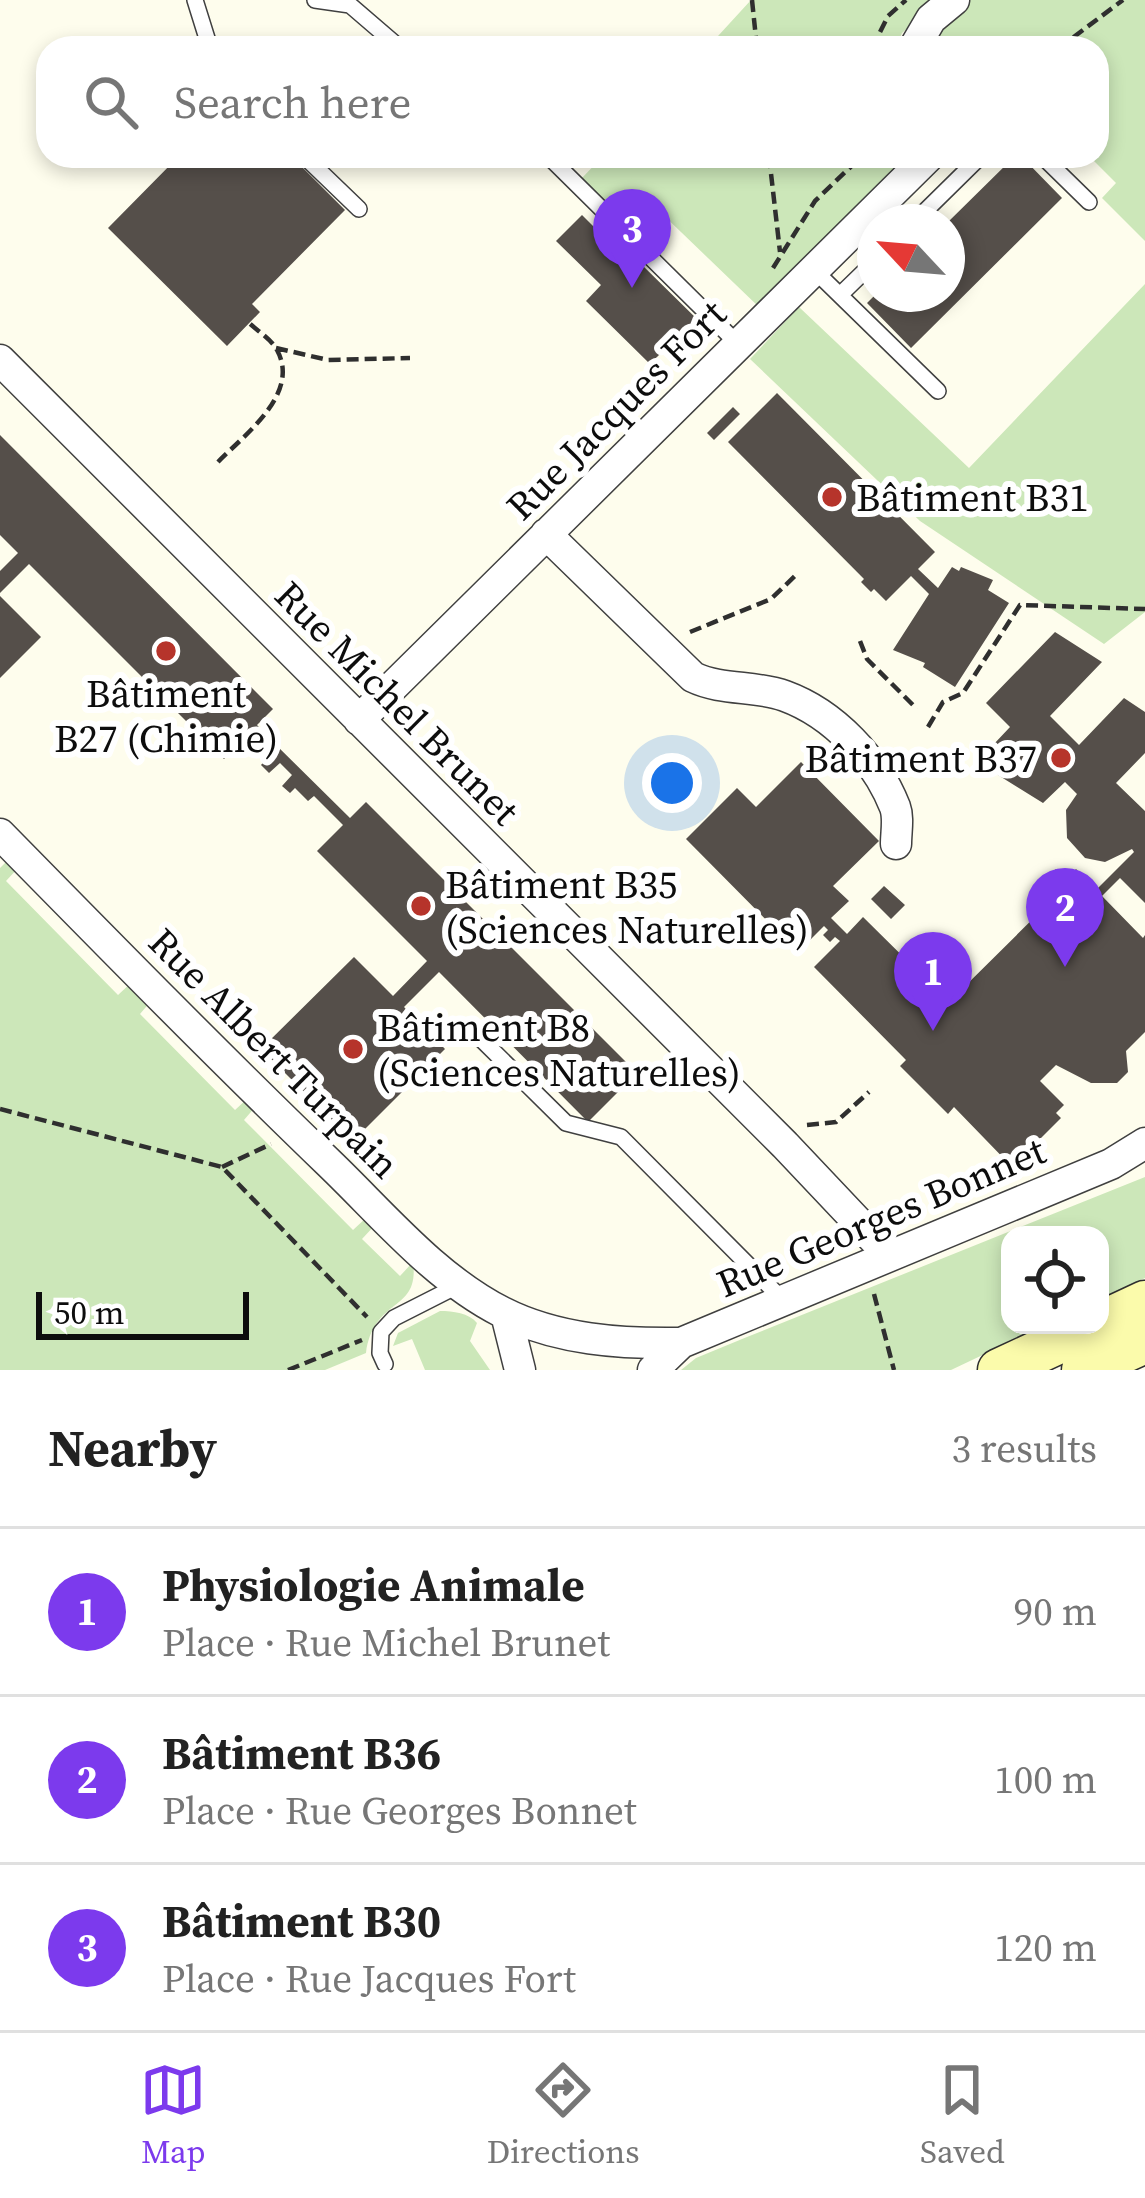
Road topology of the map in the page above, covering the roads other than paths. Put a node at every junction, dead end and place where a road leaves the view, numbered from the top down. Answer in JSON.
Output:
{"nodes":[{"id":1,"x":195,"y":0,"type":"edge"},
{"id":2,"x":315,"y":0,"type":"edge"},
{"id":3,"x":953,"y":0,"type":"edge"},
{"id":4,"x":206,"y":36,"type":"edge"},
{"id":5,"x":386,"y":36,"type":"edge"},
{"id":6,"x":921,"y":36,"type":"edge"},
{"id":7,"x":316,"y":168,"type":"edge"},
{"id":8,"x":560,"y":168,"type":"edge"},
{"id":9,"x":917,"y":168,"type":"edge"},
{"id":10,"x":969,"y":168,"type":"edge"},
{"id":11,"x":1054,"y":168,"type":"edge"},
{"id":12,"x":1089,"y":202,"type":"dead end"},
{"id":13,"x":932,"y":204,"type":"edge"},
{"id":14,"x":359,"y":209,"type":"dead end"},
{"id":15,"x":814,"y":269,"type":"junction"},
{"id":16,"x":857,"y":278,"type":"edge"},
{"id":17,"x":840,"y":295,"type":"junction"},
{"id":18,"x":738,"y":344,"type":"junction"},
{"id":19,"x":0,"y":361,"type":"edge"},
{"id":20,"x":938,"y":391,"type":"dead end"},
{"id":21,"x":546,"y":534,"type":"junction"},
{"id":22,"x":358,"y":720,"type":"junction"},
{"id":23,"x":0,"y":834,"type":"edge"},
{"id":24,"x":896,"y":844,"type":"dead end"},
{"id":25,"x":482,"y":1040,"type":"dead end"},
{"id":26,"x":1145,"y":1144,"type":"edge"},
{"id":27,"x":877,"y":1260,"type":"junction"},
{"id":28,"x":459,"y":1285,"type":"junction"},
{"id":29,"x":782,"y":1299,"type":"junction"},
{"id":30,"x":1145,"y":1302,"type":"edge"},
{"id":31,"x":506,"y":1314,"type":"junction"},
{"id":32,"x":1109,"y":1319,"type":"edge"},
{"id":33,"x":1076,"y":1334,"type":"edge"},
{"id":34,"x":1145,"y":1342,"type":"edge"},
{"id":35,"x":681,"y":1343,"type":"junction"},
{"id":36,"x":385,"y":1364,"type":"dead end"},
{"id":37,"x":520,"y":1370,"type":"edge"},
{"id":38,"x":652,"y":1370,"type":"edge"},
{"id":39,"x":999,"y":1370,"type":"edge"},
{"id":40,"x":1083,"y":1370,"type":"edge"}],
"edges":[{"from":1,"to":4,"type":"lane"},
{"from":2,"to":5,"type":"lane"},
{"from":3,"to":6,"type":"street"},
{"from":7,"to":14,"type":"lane"},
{"from":8,"to":18,"type":"lane"},
{"from":9,"to":15,"type":"street","name":"Rue Jacques Fort"},
{"from":10,"to":13,"type":"lane"},
{"from":11,"to":12,"type":"lane"},
{"from":15,"to":17,"type":"lane"},
{"from":15,"to":18,"type":"street","name":"Rue Jacques Fort"},
{"from":16,"to":17,"type":"lane"},
{"from":17,"to":20,"type":"lane"},
{"from":18,"to":21,"type":"street","name":"Rue Jacques Fort"},
{"from":19,"to":22,"type":"street","name":"Rue Michel Brunet"},
{"from":21,"to":22,"type":"street","name":"Rue Jacques Fort"},
{"from":21,"to":24,"type":"street"},
{"from":22,"to":27,"type":"street","name":"Rue Michel Brunet"},
{"from":23,"to":28,"type":"street","name":"Rue Albert Turpain"},
{"from":25,"to":29,"type":"lane"},
{"from":26,"to":27,"type":"street","name":"Rue Georges Bonnet"},
{"from":27,"to":29,"type":"street","name":"Rue Georges Bonnet"},
{"from":28,"to":31,"type":"street","name":"Rue Albert Turpain"},
{"from":28,"to":36,"type":"lane"},
{"from":29,"to":35,"type":"street","name":"Rue Georges Bonnet"},
{"from":30,"to":32,"type":"main road"},
{"from":31,"to":35,"type":"street","name":"Rue Albert Turpain"},
{"from":31,"to":37,"type":"street"},
{"from":33,"to":39,"type":"main road"},
{"from":34,"to":40,"type":"main road"},
{"from":35,"to":38,"type":"street","name":"Rue Georges Bonnet"}]}
